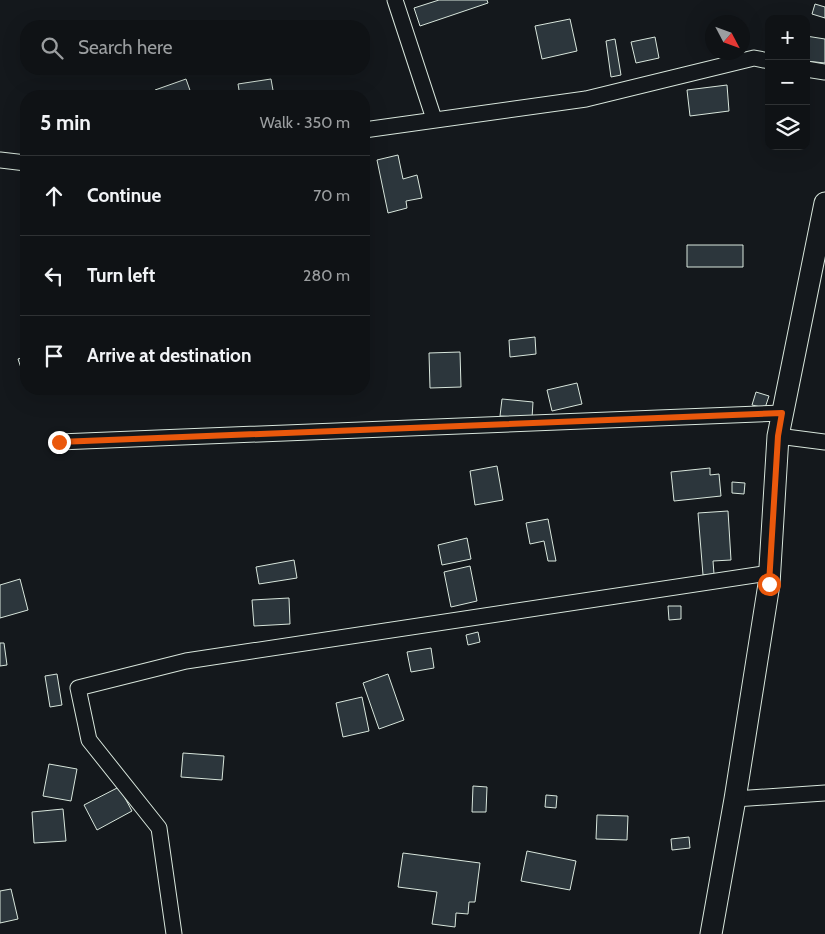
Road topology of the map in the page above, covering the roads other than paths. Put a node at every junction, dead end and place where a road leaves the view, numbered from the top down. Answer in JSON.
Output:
{"nodes":[{"id":1,"x":395,"y":0,"type":"edge"},
{"id":2,"x":765,"y":60,"type":"edge"},
{"id":3,"x":810,"y":70,"type":"edge"},
{"id":4,"x":825,"y":72,"type":"edge"},
{"id":5,"x":434,"y":119,"type":"junction"},
{"id":6,"x":370,"y":129,"type":"edge"},
{"id":7,"x":0,"y":160,"type":"edge"},
{"id":8,"x":20,"y":162,"type":"edge"},
{"id":9,"x":825,"y":203,"type":"edge"},
{"id":10,"x":782,"y":413,"type":"junction"},
{"id":11,"x":778,"y":436,"type":"junction"},
{"id":12,"x":59,"y":442,"type":"dead end"},
{"id":13,"x":825,"y":442,"type":"edge"},
{"id":14,"x":769,"y":573,"type":"junction"},
{"id":15,"x":825,"y":793,"type":"edge"},
{"id":16,"x":735,"y":799,"type":"junction"},
{"id":17,"x":174,"y":934,"type":"edge"},
{"id":18,"x":710,"y":934,"type":"edge"}],
"edges":[{"from":1,"to":5,"type":"street"},
{"from":2,"to":5,"type":"street"},
{"from":3,"to":4,"type":"street"},
{"from":5,"to":6,"type":"street"},
{"from":7,"to":8,"type":"street"},
{"from":9,"to":10,"type":"street"},
{"from":10,"to":11,"type":"street"},
{"from":10,"to":12,"type":"street"},
{"from":11,"to":13,"type":"street"},
{"from":11,"to":14,"type":"street"},
{"from":14,"to":16,"type":"street"},
{"from":14,"to":17,"type":"street"},
{"from":15,"to":16,"type":"street"},
{"from":16,"to":18,"type":"street"}]}
